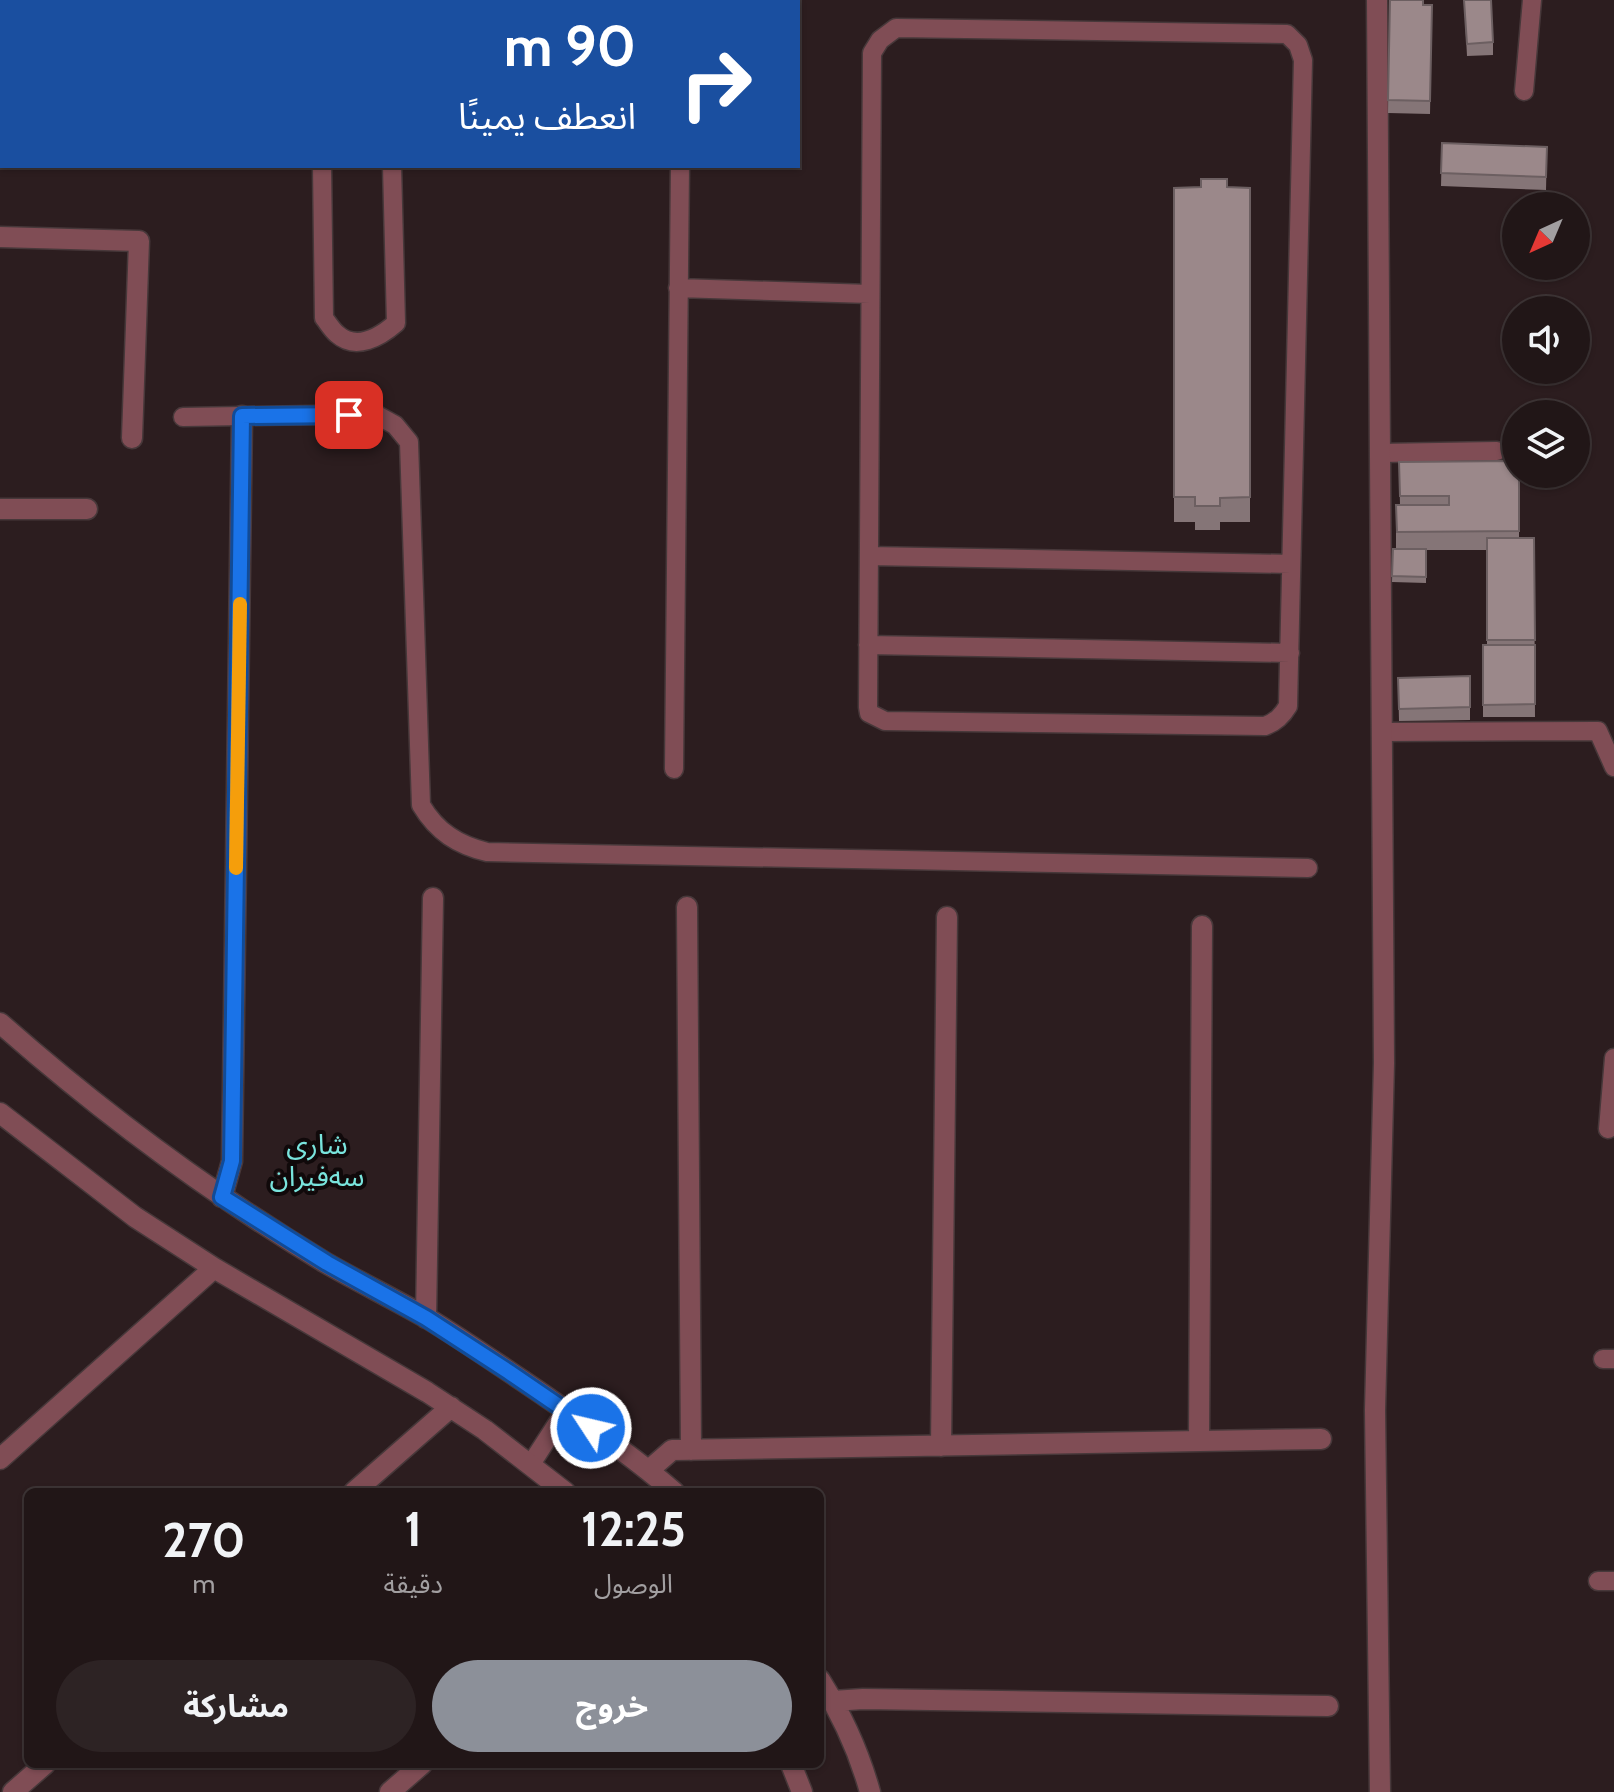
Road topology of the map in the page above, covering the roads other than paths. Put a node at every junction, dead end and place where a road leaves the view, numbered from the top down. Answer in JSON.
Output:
{"nodes":[{"id":1,"x":1377,"y":0,"type":"edge"},
{"id":2,"x":1532,"y":0,"type":"edge"},
{"id":3,"x":1524,"y":91,"type":"dead end"},
{"id":4,"x":322,"y":168,"type":"edge"},
{"id":5,"x":392,"y":168,"type":"edge"},
{"id":6,"x":680,"y":168,"type":"edge"},
{"id":7,"x":0,"y":237,"type":"edge"},
{"id":8,"x":678,"y":288,"type":"junction"},
{"id":9,"x":870,"y":294,"type":"junction"},
{"id":10,"x":242,"y":416,"type":"junction"},
{"id":11,"x":183,"y":417,"type":"dead end"},
{"id":12,"x":132,"y":438,"type":"dead end"},
{"id":13,"x":1497,"y":451,"type":"dead end"},
{"id":14,"x":1380,"y":453,"type":"junction"},
{"id":15,"x":0,"y":509,"type":"edge"},
{"id":16,"x":87,"y":509,"type":"dead end"},
{"id":17,"x":869,"y":556,"type":"junction"},
{"id":18,"x":1291,"y":564,"type":"junction"},
{"id":19,"x":868,"y":645,"type":"junction"},
{"id":20,"x":1290,"y":653,"type":"junction"},
{"id":21,"x":1606,"y":730,"type":"edge"},
{"id":22,"x":1382,"y":732,"type":"junction"},
{"id":23,"x":1614,"y":767,"type":"edge"},
{"id":24,"x":674,"y":769,"type":"dead end"},
{"id":25,"x":1308,"y":868,"type":"dead end"},
{"id":26,"x":433,"y":898,"type":"dead end"},
{"id":27,"x":687,"y":907,"type":"dead end"},
{"id":28,"x":947,"y":917,"type":"dead end"},
{"id":29,"x":1202,"y":926,"type":"dead end"},
{"id":30,"x":0,"y":1023,"type":"edge"},
{"id":31,"x":1614,"y":1058,"type":"edge"},
{"id":32,"x":0,"y":1113,"type":"edge"},
{"id":33,"x":1608,"y":1129,"type":"dead end"},
{"id":34,"x":222,"y":1197,"type":"junction"},
{"id":35,"x":214,"y":1268,"type":"junction"},
{"id":36,"x":426,"y":1318,"type":"junction"},
{"id":37,"x":451,"y":1407,"type":"junction"},
{"id":38,"x":566,"y":1410,"type":"junction"},
{"id":39,"x":1321,"y":1439,"type":"dead end"},
{"id":40,"x":1199,"y":1441,"type":"junction"},
{"id":41,"x":941,"y":1446,"type":"junction"},
{"id":42,"x":691,"y":1450,"type":"junction"},
{"id":43,"x":0,"y":1459,"type":"edge"},
{"id":44,"x":531,"y":1464,"type":"junction"},
{"id":45,"x":649,"y":1470,"type":"junction"},
{"id":46,"x":359,"y":1488,"type":"edge"},
{"id":47,"x":560,"y":1488,"type":"edge"},
{"id":48,"x":669,"y":1488,"type":"edge"},
{"id":49,"x":824,"y":1686,"type":"edge"},
{"id":50,"x":833,"y":1701,"type":"junction"},
{"id":51,"x":1328,"y":1706,"type":"dead end"},
{"id":52,"x":40,"y":1768,"type":"edge"},
{"id":53,"x":417,"y":1768,"type":"edge"},
{"id":54,"x":792,"y":1768,"type":"edge"},
{"id":55,"x":798,"y":1790,"type":"edge"},
{"id":56,"x":13,"y":1792,"type":"edge"},
{"id":57,"x":390,"y":1792,"type":"edge"},
{"id":58,"x":870,"y":1792,"type":"edge"},
{"id":59,"x":1380,"y":1792,"type":"edge"}],
"edges":[{"from":1,"to":14,"type":"street"},
{"from":2,"to":3,"type":"lane"},
{"from":4,"to":5,"type":"lane"},
{"from":6,"to":8,"type":"lane"},
{"from":7,"to":12,"type":"street"},
{"from":8,"to":9,"type":"lane"},
{"from":8,"to":24,"type":"lane"},
{"from":9,"to":17,"type":"lane"},
{"from":9,"to":18,"type":"lane"},
{"from":10,"to":11,"type":"lane"},
{"from":10,"to":25,"type":"lane"},
{"from":10,"to":34,"type":"street"},
{"from":13,"to":14,"type":"lane"},
{"from":14,"to":22,"type":"street"},
{"from":15,"to":16,"type":"street"},
{"from":17,"to":18,"type":"lane"},
{"from":17,"to":19,"type":"lane"},
{"from":18,"to":20,"type":"lane"},
{"from":19,"to":20,"type":"lane"},
{"from":19,"to":20,"type":"lane"},
{"from":21,"to":22,"type":"lane"},
{"from":21,"to":23,"type":"lane"},
{"from":22,"to":59,"type":"street"},
{"from":26,"to":36,"type":"street"},
{"from":27,"to":42,"type":"street"},
{"from":28,"to":41,"type":"street"},
{"from":29,"to":40,"type":"street"},
{"from":30,"to":34,"type":"street"},
{"from":31,"to":33,"type":"lane"},
{"from":32,"to":35,"type":"street"},
{"from":34,"to":36,"type":"street"},
{"from":35,"to":37,"type":"street"},
{"from":35,"to":43,"type":"street"},
{"from":36,"to":38,"type":"street"},
{"from":37,"to":44,"type":"street"},
{"from":37,"to":46,"type":"street"},
{"from":38,"to":44,"type":"lane"},
{"from":38,"to":45,"type":"street"},
{"from":39,"to":40,"type":"street"},
{"from":40,"to":41,"type":"street"},
{"from":41,"to":42,"type":"street"},
{"from":42,"to":45,"type":"street"},
{"from":44,"to":47,"type":"street"},
{"from":45,"to":48,"type":"street"},
{"from":49,"to":50,"type":"street"},
{"from":50,"to":51,"type":"street"},
{"from":50,"to":58,"type":"street"},
{"from":52,"to":56,"type":"street"},
{"from":53,"to":57,"type":"street"},
{"from":54,"to":55,"type":"street"}]}
